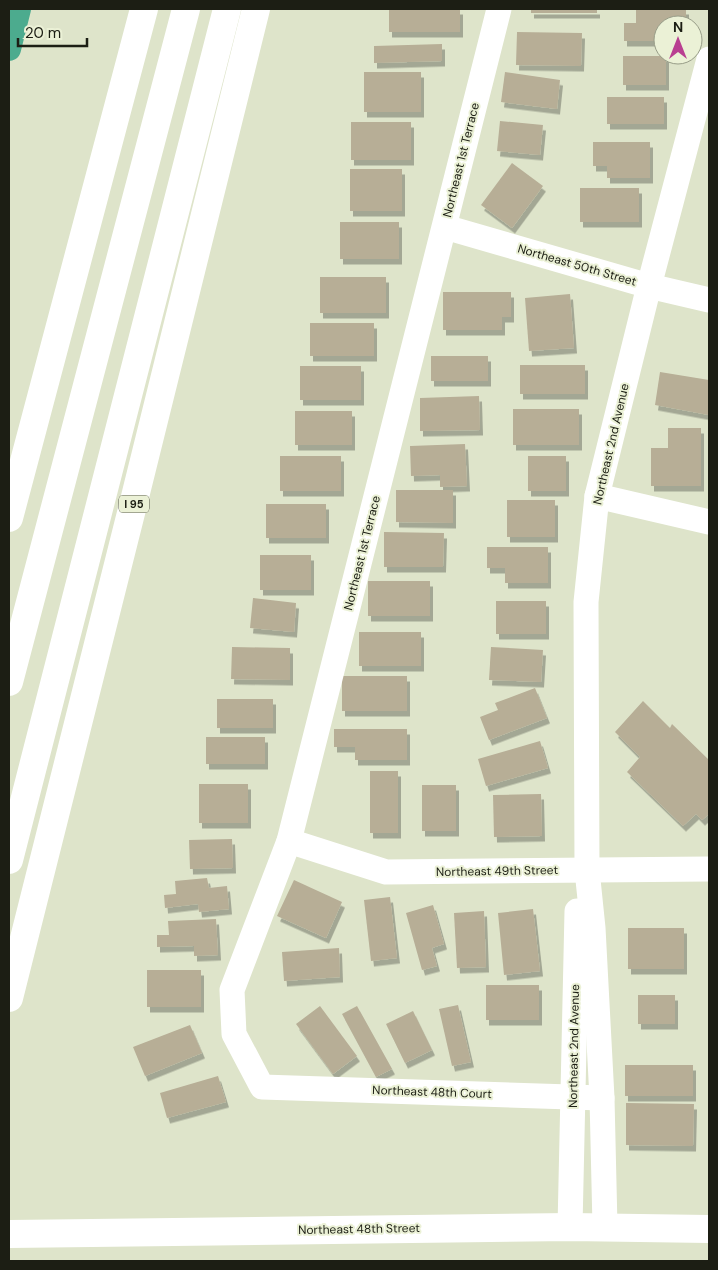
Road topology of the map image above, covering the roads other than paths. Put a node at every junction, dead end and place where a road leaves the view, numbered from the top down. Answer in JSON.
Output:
{"nodes":[{"id":1,"x":144,"y":9,"type":"edge"},
{"id":2,"x":186,"y":9,"type":"edge"},
{"id":3,"x":227,"y":9,"type":"edge"},
{"id":4,"x":256,"y":9,"type":"edge"},
{"id":5,"x":499,"y":9,"type":"edge"},
{"id":6,"x":709,"y":59,"type":"edge"},
{"id":7,"x":445,"y":227,"type":"junction"},
{"id":8,"x":648,"y":286,"type":"junction"},
{"id":9,"x":709,"y":300,"type":"edge"},
{"id":10,"x":597,"y":496,"type":"junction"},
{"id":11,"x":9,"y":518,"type":"edge"},
{"id":12,"x":709,"y":522,"type":"edge"},
{"id":13,"x":9,"y":682,"type":"edge"},
{"id":14,"x":289,"y":840,"type":"junction"},
{"id":15,"x":9,"y":860,"type":"edge"},
{"id":16,"x":709,"y":869,"type":"edge"},
{"id":17,"x":587,"y":870,"type":"junction"},
{"id":18,"x":9,"y":998,"type":"edge"},
{"id":19,"x":262,"y":1087,"type":"joint"},
{"id":20,"x":573,"y":1097,"type":"junction"},
{"id":21,"x":602,"y":1098,"type":"junction"},
{"id":22,"x":570,"y":1227,"type":"junction"},
{"id":23,"x":605,"y":1228,"type":"junction"},
{"id":24,"x":709,"y":1229,"type":"edge"},
{"id":25,"x":9,"y":1234,"type":"edge"}],
"edges":[{"from":1,"to":11,"type":"main road"},
{"from":2,"to":13,"type":"main road"},
{"from":3,"to":15,"type":"main road"},
{"from":4,"to":18,"type":"main road","number":"I 95"},
{"from":5,"to":7,"type":"street","name":"Northeast 1st Terrace"},
{"from":6,"to":8,"type":"street","name":"Northeast 2nd Avenue"},
{"from":7,"to":8,"type":"street","name":"Northeast 50th Street"},
{"from":7,"to":14,"type":"street","name":"Northeast 1st Terrace"},
{"from":8,"to":9,"type":"street","name":"Northeast 50th Street"},
{"from":8,"to":10,"type":"street","name":"Northeast 2nd Avenue"},
{"from":10,"to":12,"type":"street"},
{"from":10,"to":17,"type":"street","name":"Northeast 2nd Avenue"},
{"from":14,"to":17,"type":"street","name":"Northeast 49th Street"},
{"from":14,"to":19,"type":"street","name":"Northeast 1st Terrace"},
{"from":16,"to":17,"type":"street","name":"Northeast 49th Street"},
{"from":17,"to":20,"type":"street","name":"Northeast 2nd Avenue"},
{"from":17,"to":21,"type":"street","name":"Northeast 2nd Avenue"},
{"from":19,"to":20,"type":"street","name":"Northeast 48th Court"},
{"from":20,"to":21,"type":"street","name":"Northeast 48th Court"},
{"from":20,"to":22,"type":"street","name":"Northeast 2nd Avenue"},
{"from":21,"to":23,"type":"street","name":"Northeast 2nd Avenue"},
{"from":22,"to":23,"type":"main road","name":"Northeast 48th Street"},
{"from":22,"to":25,"type":"main road","name":"Northeast 48th Street"},
{"from":23,"to":24,"type":"main road","name":"Northeast 48th Street"}]}
